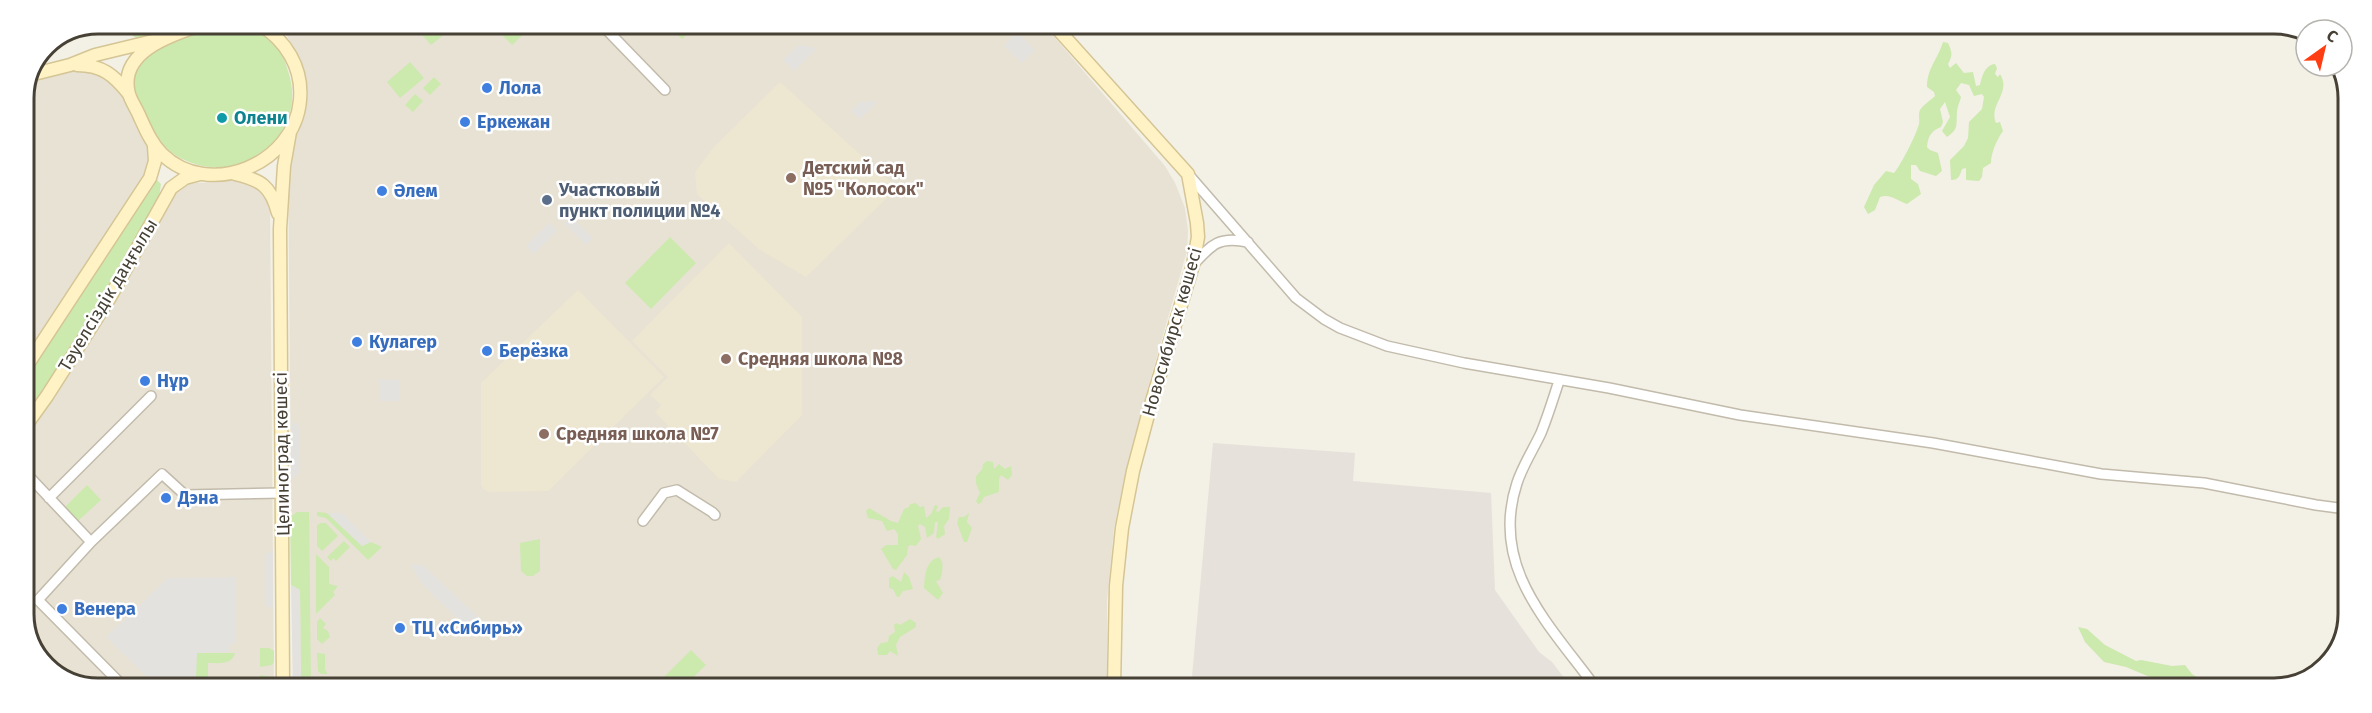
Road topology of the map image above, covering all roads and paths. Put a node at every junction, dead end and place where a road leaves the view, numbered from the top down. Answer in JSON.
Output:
{"nodes":[{"id":1,"x":178,"y":34,"type":"edge"},
{"id":2,"x":273,"y":34,"type":"edge"},
{"id":3,"x":280,"y":34,"type":"edge"},
{"id":4,"x":611,"y":34,"type":"edge"},
{"id":5,"x":1062,"y":34,"type":"edge"},
{"id":6,"x":173,"y":36,"type":"junction"},
{"id":7,"x":286,"y":47,"type":"junction"},
{"id":8,"x":70,"y":65,"type":"junction"},
{"id":9,"x":40,"y":73,"type":"edge"},
{"id":10,"x":665,"y":90,"type":"dead end"},
{"id":11,"x":129,"y":94,"type":"junction"},
{"id":12,"x":290,"y":132,"type":"junction"},
{"id":13,"x":154,"y":146,"type":"junction"},
{"id":14,"x":231,"y":173,"type":"junction"},
{"id":15,"x":200,"y":174,"type":"junction"},
{"id":16,"x":1188,"y":174,"type":"junction"},
{"id":17,"x":281,"y":221,"type":"junction"},
{"id":18,"x":1248,"y":242,"type":"junction"},
{"id":19,"x":1193,"y":265,"type":"junction"},
{"id":20,"x":34,"y":354,"type":"edge"},
{"id":21,"x":1559,"y":381,"type":"junction"},
{"id":22,"x":151,"y":396,"type":"dead end"},
{"id":23,"x":35,"y":413,"type":"edge"},
{"id":24,"x":35,"y":483,"type":"edge"},
{"id":25,"x":282,"y":493,"type":"junction"},
{"id":26,"x":49,"y":498,"type":"junction"},
{"id":27,"x":2338,"y":508,"type":"edge"},
{"id":28,"x":715,"y":515,"type":"dead end"},
{"id":29,"x":643,"y":521,"type":"dead end"},
{"id":30,"x":91,"y":542,"type":"junction"},
{"id":31,"x":115,"y":678,"type":"edge"},
{"id":32,"x":284,"y":678,"type":"edge"},
{"id":33,"x":1114,"y":678,"type":"edge"},
{"id":34,"x":1589,"y":678,"type":"edge"}],
"edges":[{"from":1,"to":6,"type":"street"},
{"from":2,"to":7,"type":"street"},
{"from":3,"to":7,"type":"street"},
{"from":4,"to":10,"type":"street"},
{"from":5,"to":16,"type":"street"},
{"from":6,"to":8,"type":"street"},
{"from":6,"to":11,"type":"street"},
{"from":7,"to":12,"type":"street"},
{"from":8,"to":9,"type":"street"},
{"from":8,"to":11,"type":"street"},
{"from":11,"to":13,"type":"street"},
{"from":12,"to":14,"type":"street"},
{"from":12,"to":17,"type":"street","name":"Целиноград көшесі"},
{"from":13,"to":15,"type":"street"},
{"from":13,"to":20,"type":"street","name":"Тәуелсіздік даңғылы"},
{"from":14,"to":15,"type":"street"},
{"from":14,"to":17,"type":"street"},
{"from":15,"to":23,"type":"street","name":"Тәуелсіздік даңғылы"},
{"from":16,"to":18,"type":"street"},
{"from":16,"to":19,"type":"street","name":"Новосибирск көшесі"},
{"from":17,"to":25,"type":"street","name":"Целиноград көшесі"},
{"from":18,"to":19,"type":"street"},
{"from":18,"to":21,"type":"street"},
{"from":19,"to":33,"type":"street","name":"Новосибирск көшесі"},
{"from":21,"to":27,"type":"street"},
{"from":21,"to":34,"type":"street"},
{"from":22,"to":26,"type":"street"},
{"from":24,"to":26,"type":"street"},
{"from":25,"to":30,"type":"street"},
{"from":25,"to":32,"type":"street","name":"Целиноград көшесі"},
{"from":26,"to":30,"type":"street"},
{"from":28,"to":29,"type":"street"},
{"from":30,"to":31,"type":"street"}]}
